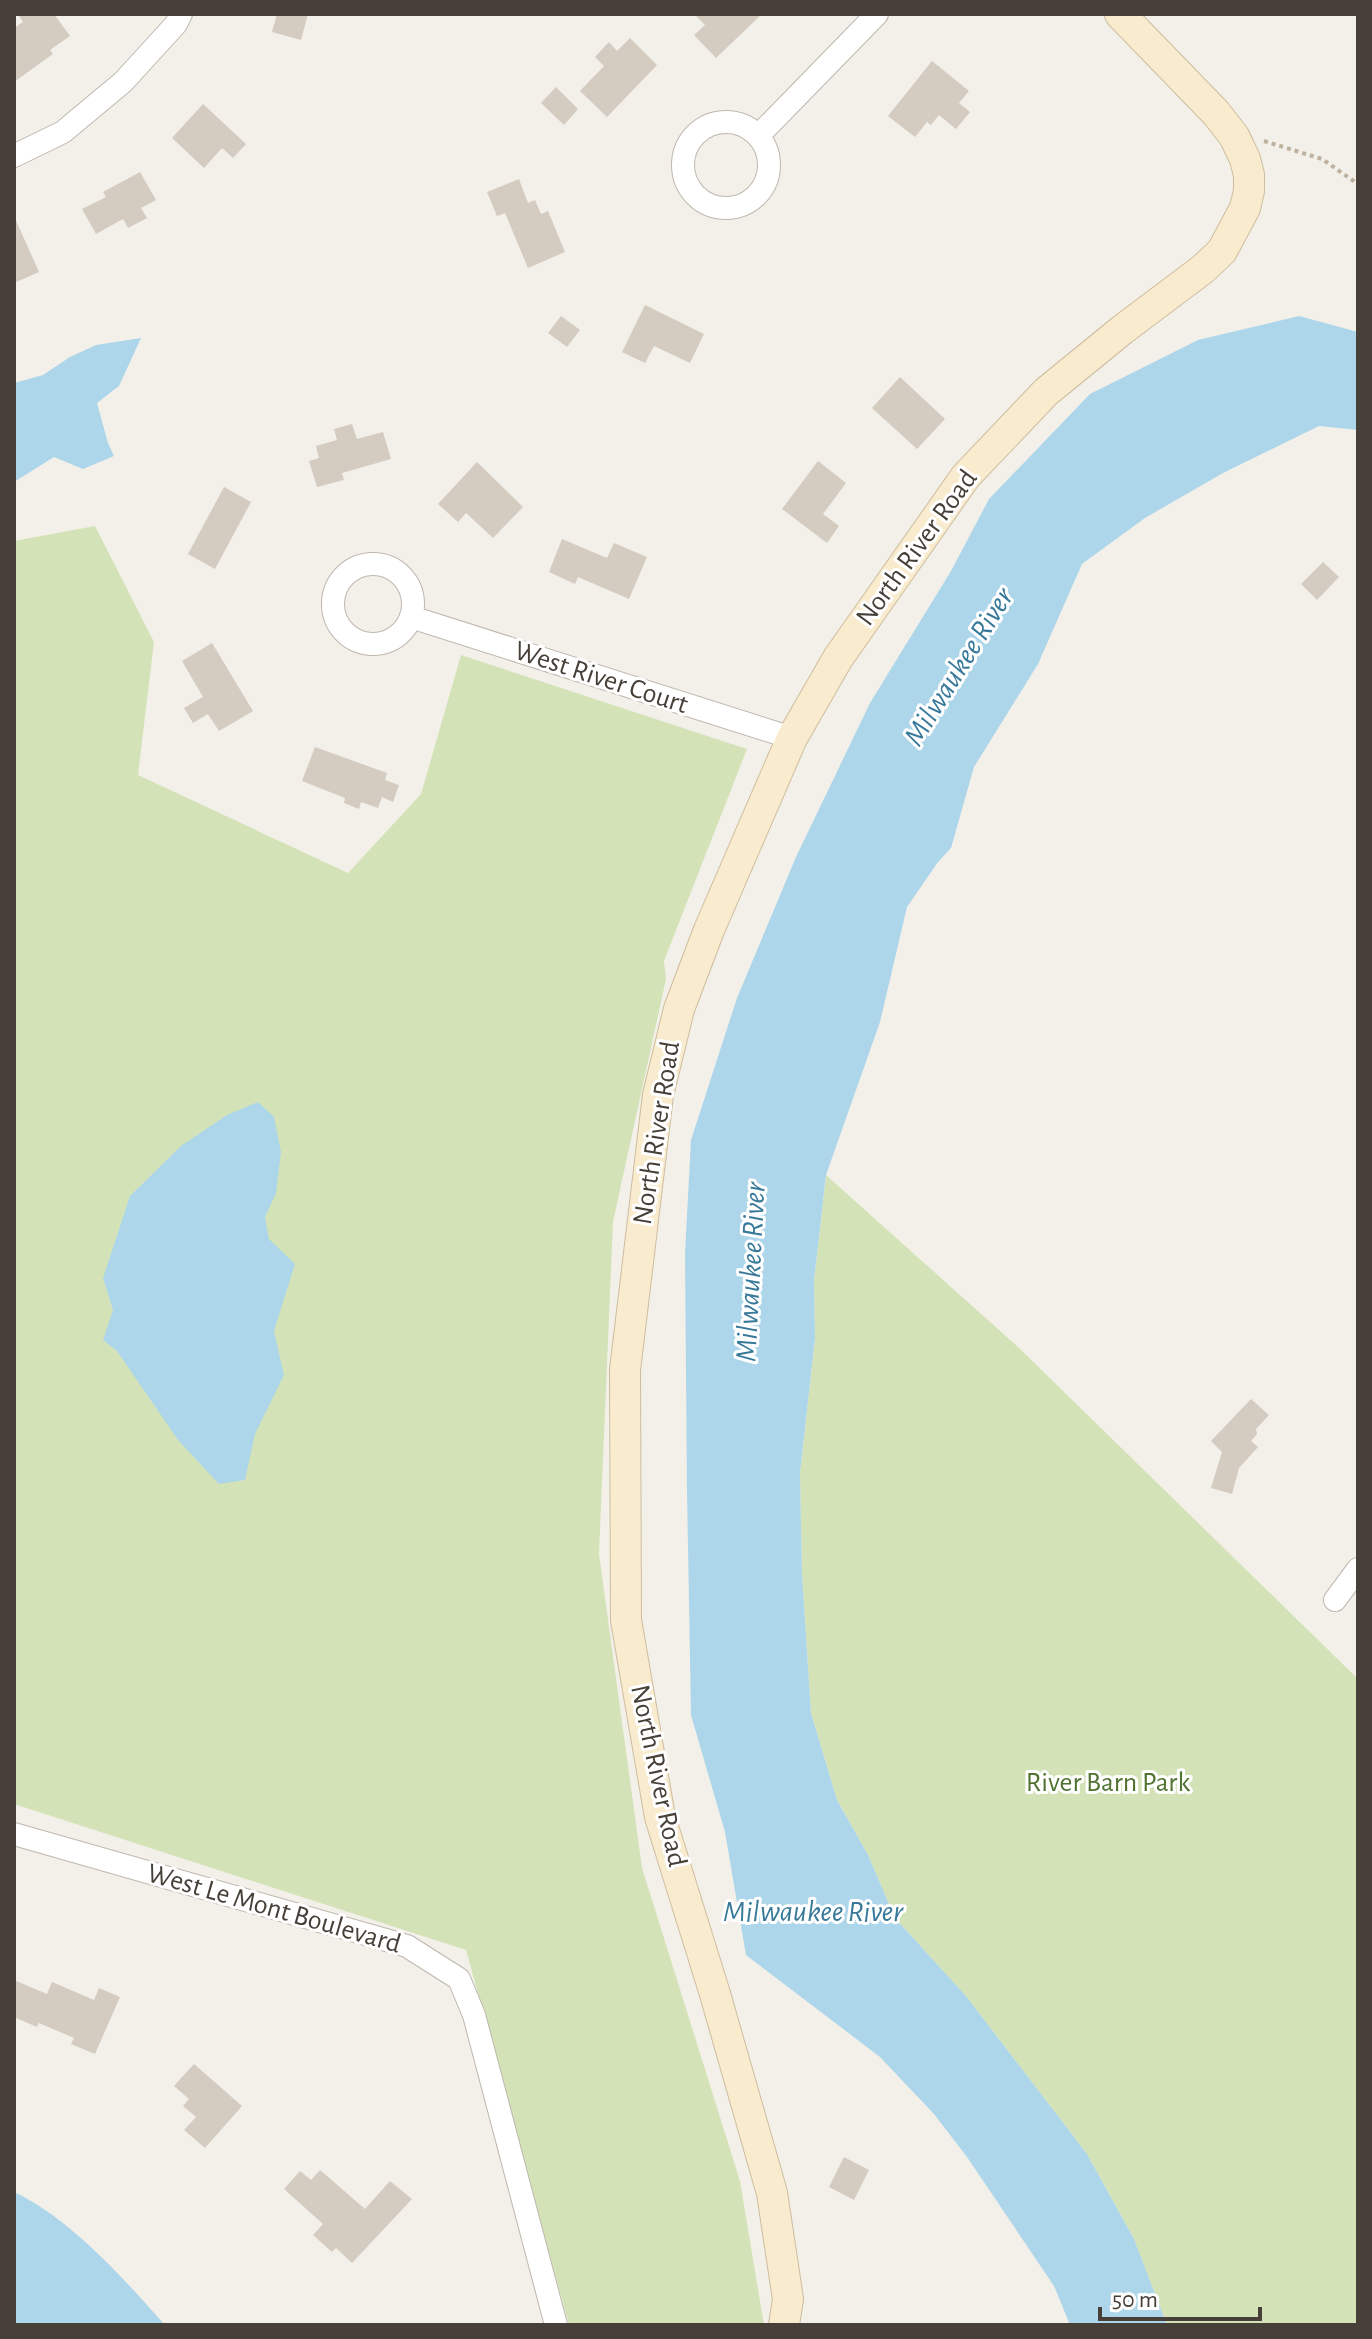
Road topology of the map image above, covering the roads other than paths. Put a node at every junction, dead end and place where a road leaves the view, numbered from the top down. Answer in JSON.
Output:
{"nodes":[{"id":1,"x":181,"y":14,"type":"edge"},
{"id":2,"x":877,"y":14,"type":"edge"},
{"id":3,"x":1120,"y":14,"type":"edge"},
{"id":4,"x":758,"y":136,"type":"dead end"},
{"id":5,"x":14,"y":156,"type":"edge"},
{"id":6,"x":411,"y":617,"type":"dead end"},
{"id":7,"x":792,"y":738,"type":"junction"},
{"id":8,"x":1358,"y":1569,"type":"edge"},
{"id":9,"x":1335,"y":1600,"type":"dead end"},
{"id":10,"x":14,"y":1834,"type":"edge"},
{"id":11,"x":556,"y":2325,"type":"edge"},
{"id":12,"x":784,"y":2325,"type":"edge"}],
"edges":[{"from":1,"to":5,"type":"street"},
{"from":2,"to":4,"type":"street"},
{"from":3,"to":7,"type":"street","name":"North River Road"},
{"from":6,"to":7,"type":"street","name":"West River Court"},
{"from":7,"to":12,"type":"street","name":"North River Road"},
{"from":8,"to":9,"type":"street"},
{"from":10,"to":11,"type":"street","name":"West Le Mont Boulevard"}]}
